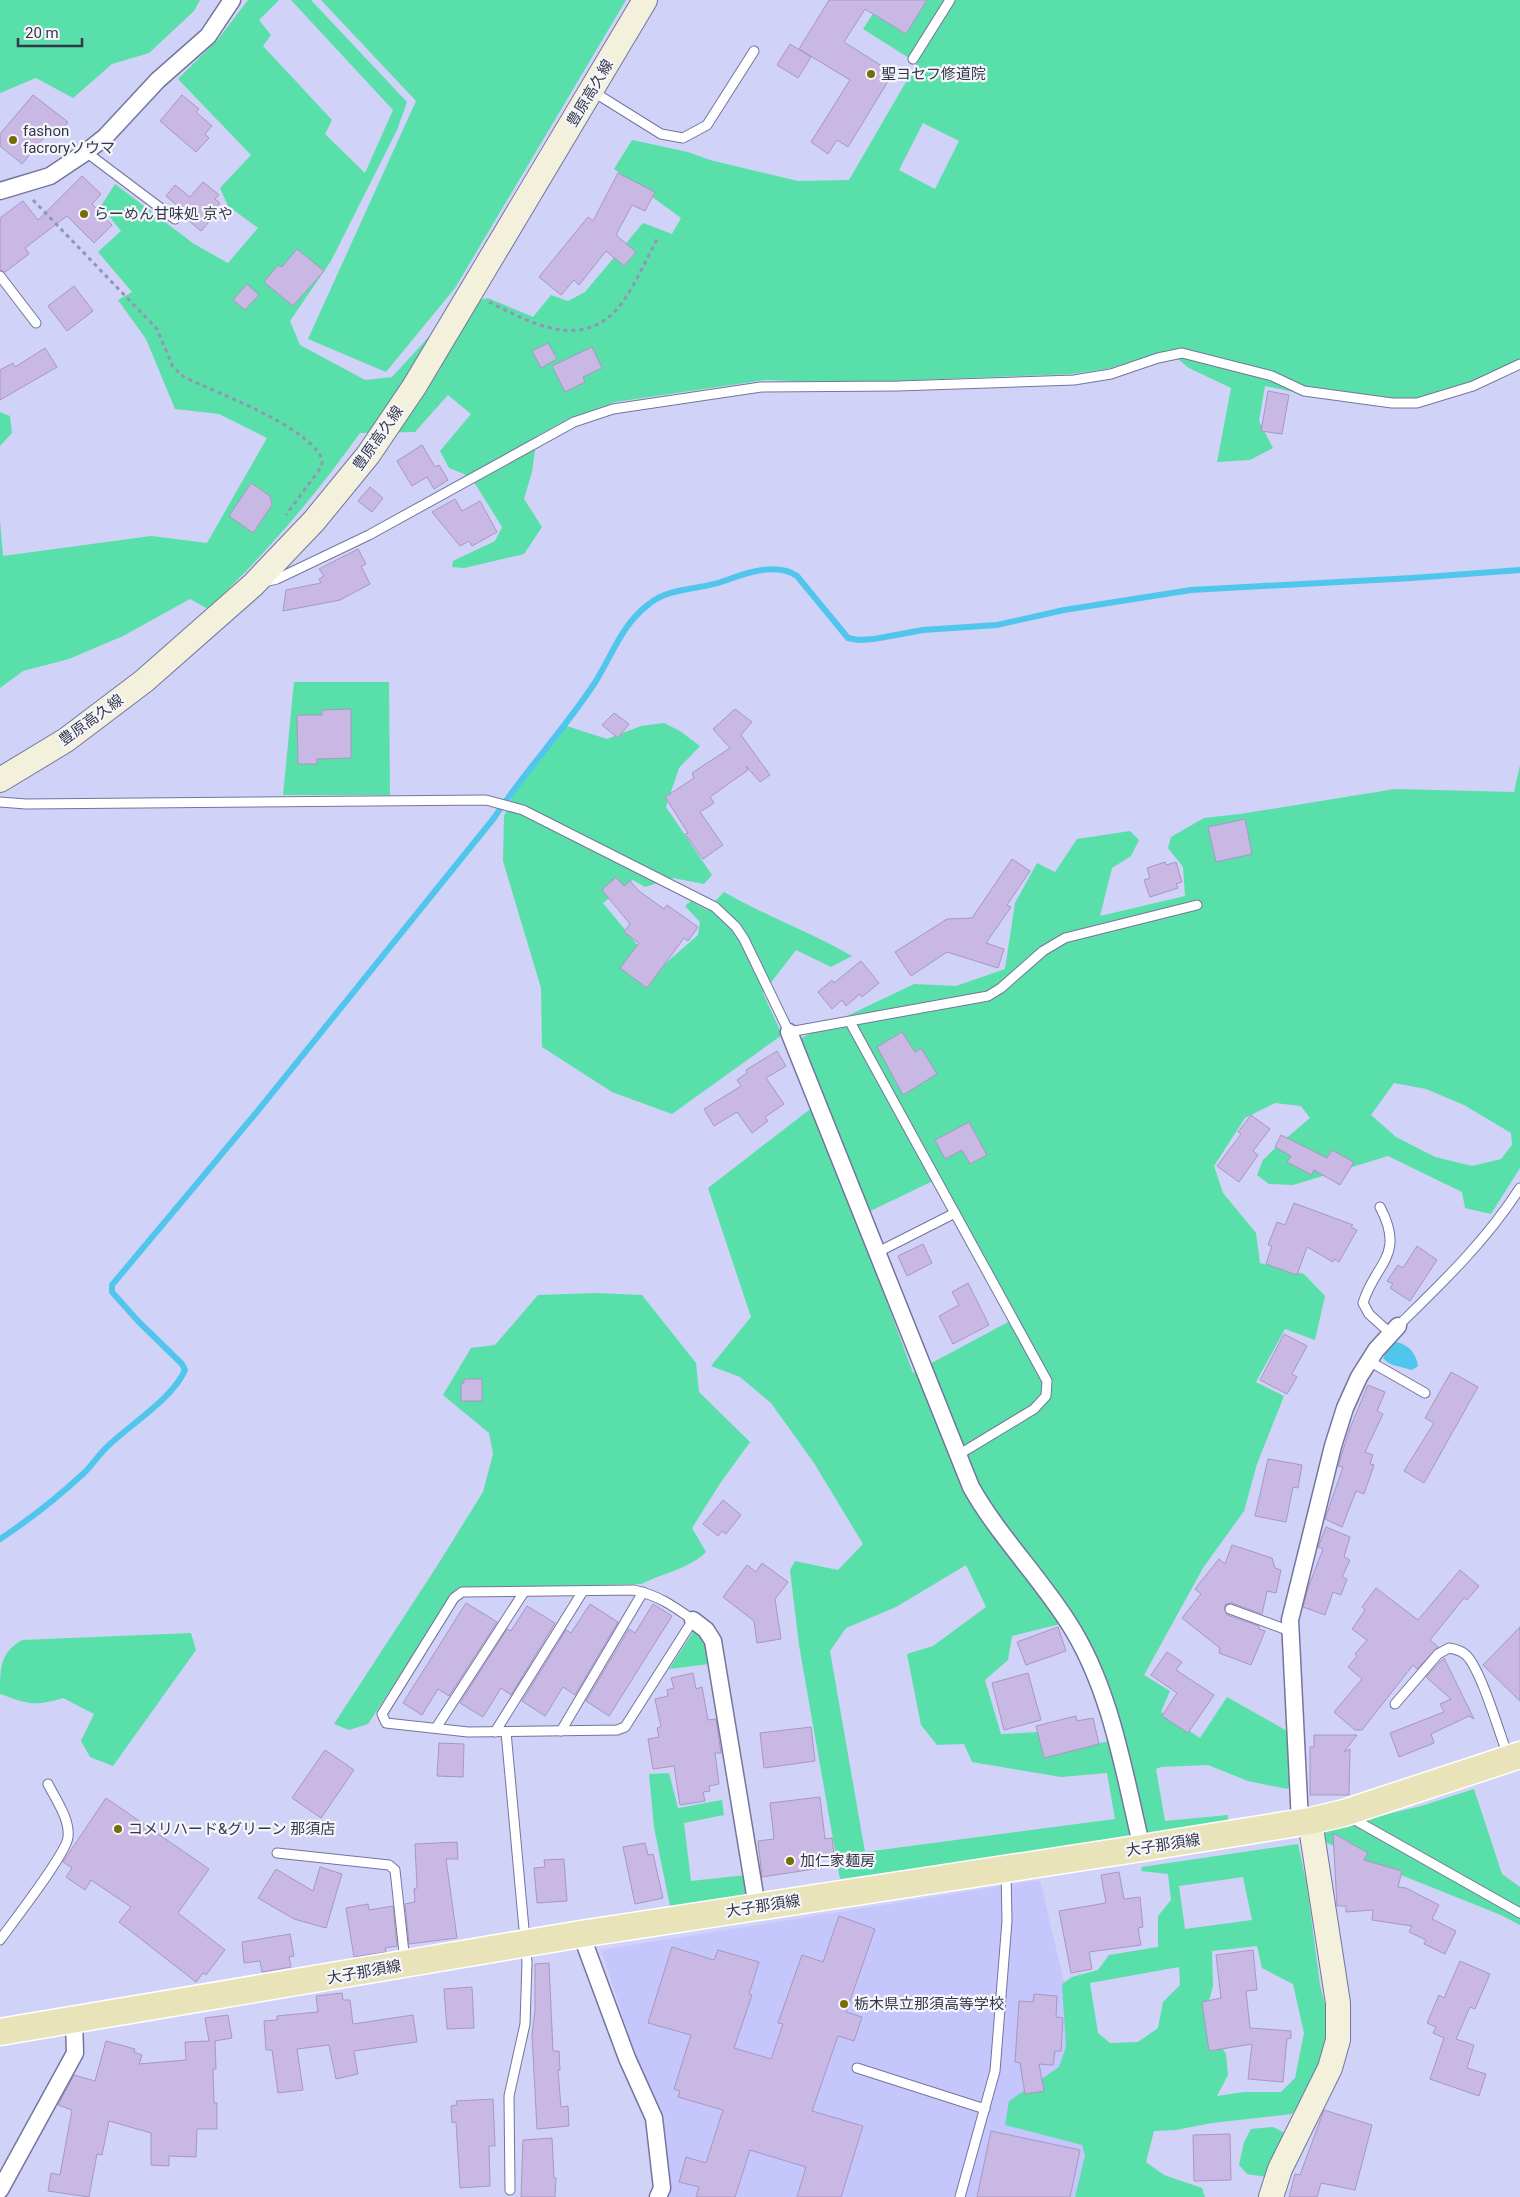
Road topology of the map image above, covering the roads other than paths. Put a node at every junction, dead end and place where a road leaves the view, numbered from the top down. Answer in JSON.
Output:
{"nodes":[{"id":1,"x":232,"y":0,"type":"edge"},
{"id":2,"x":646,"y":0,"type":"edge"},
{"id":3,"x":950,"y":0,"type":"edge"},
{"id":4,"x":754,"y":52,"type":"dead end"},
{"id":5,"x":913,"y":59,"type":"dead end"},
{"id":6,"x":591,"y":91,"type":"junction"},
{"id":7,"x":86,"y":152,"type":"junction"},
{"id":8,"x":0,"y":191,"type":"edge"},
{"id":9,"x":175,"y":219,"type":"dead end"},
{"id":10,"x":0,"y":276,"type":"edge"},
{"id":11,"x":36,"y":323,"type":"dead end"},
{"id":12,"x":1520,"y":364,"type":"edge"},
{"id":13,"x":253,"y":585,"type":"junction"},
{"id":14,"x":0,"y":780,"type":"edge"},
{"id":15,"x":0,"y":802,"type":"edge"},
{"id":16,"x":1197,"y":905,"type":"dead end"},
{"id":17,"x":850,"y":1022,"type":"junction"},
{"id":18,"x":789,"y":1032,"type":"junction"},
{"id":19,"x":1520,"y":1188,"type":"edge"},
{"id":20,"x":1380,"y":1207,"type":"dead end"},
{"id":21,"x":955,"y":1213,"type":"junction"},
{"id":22,"x":878,"y":1252,"type":"junction"},
{"id":23,"x":1394,"y":1330,"type":"junction"},
{"id":24,"x":1369,"y":1362,"type":"junction"},
{"id":25,"x":1425,"y":1392,"type":"dead end"},
{"id":26,"x":958,"y":1455,"type":"junction"},
{"id":27,"x":583,"y":1591,"type":"junction"},
{"id":28,"x":524,"y":1592,"type":"junction"},
{"id":29,"x":643,"y":1592,"type":"junction"},
{"id":30,"x":1230,"y":1609,"type":"dead end"},
{"id":31,"x":693,"y":1620,"type":"junction"},
{"id":32,"x":1290,"y":1632,"type":"junction"},
{"id":33,"x":1395,"y":1704,"type":"dead end"},
{"id":34,"x":436,"y":1728,"type":"junction"},
{"id":35,"x":561,"y":1731,"type":"junction"},
{"id":36,"x":495,"y":1732,"type":"junction"},
{"id":37,"x":506,"y":1732,"type":"junction"},
{"id":38,"x":1514,"y":1757,"type":"edge"},
{"id":39,"x":48,"y":1784,"type":"dead end"},
{"id":40,"x":1344,"y":1813,"type":"junction"},
{"id":41,"x":1305,"y":1821,"type":"junction"},
{"id":42,"x":1142,"y":1848,"type":"junction"},
{"id":43,"x":277,"y":1853,"type":"dead end"},
{"id":44,"x":1006,"y":1869,"type":"junction"},
{"id":45,"x":757,"y":1906,"type":"junction"},
{"id":46,"x":1520,"y":1912,"type":"edge"},
{"id":47,"x":581,"y":1934,"type":"junction"},
{"id":48,"x":0,"y":1940,"type":"edge"},
{"id":49,"x":526,"y":1943,"type":"junction"},
{"id":50,"x":405,"y":1965,"type":"junction"},
{"id":51,"x":74,"y":2020,"type":"junction"},
{"id":52,"x":0,"y":2032,"type":"edge"},
{"id":53,"x":857,"y":2068,"type":"dead end"},
{"id":54,"x":985,"y":2109,"type":"junction"},
{"id":55,"x":0,"y":2190,"type":"edge"},
{"id":56,"x":510,"y":2190,"type":"dead end"},
{"id":57,"x":658,"y":2197,"type":"edge"},
{"id":58,"x":960,"y":2197,"type":"edge"},
{"id":59,"x":1271,"y":2197,"type":"edge"}],
"edges":[{"from":1,"to":7,"type":"street"},
{"from":2,"to":6,"type":"main road","name":"豊原高久線"},
{"from":3,"to":5,"type":"lane"},
{"from":4,"to":6,"type":"lane"},
{"from":6,"to":13,"type":"main road","name":"豊原高久線"},
{"from":7,"to":8,"type":"street"},
{"from":7,"to":9,"type":"lane"},
{"from":10,"to":11,"type":"lane"},
{"from":12,"to":13,"type":"lane"},
{"from":13,"to":14,"type":"main road","name":"豊原高久線"},
{"from":15,"to":18,"type":"lane"},
{"from":16,"to":17,"type":"lane"},
{"from":17,"to":18,"type":"lane"},
{"from":17,"to":21,"type":"lane"},
{"from":18,"to":22,"type":"street"},
{"from":19,"to":23,"type":"lane"},
{"from":20,"to":23,"type":"lane"},
{"from":21,"to":22,"type":"lane"},
{"from":21,"to":26,"type":"lane"},
{"from":22,"to":26,"type":"street"},
{"from":23,"to":24,"type":"street"},
{"from":24,"to":25,"type":"lane"},
{"from":24,"to":32,"type":"street"},
{"from":26,"to":42,"type":"street"},
{"from":27,"to":28,"type":"lane"},
{"from":27,"to":29,"type":"lane"},
{"from":27,"to":36,"type":"lane"},
{"from":28,"to":34,"type":"lane"},
{"from":28,"to":34,"type":"lane"},
{"from":29,"to":31,"type":"lane"},
{"from":29,"to":35,"type":"lane"},
{"from":30,"to":32,"type":"lane"},
{"from":31,"to":35,"type":"lane"},
{"from":31,"to":45,"type":"street"},
{"from":32,"to":41,"type":"street"},
{"from":33,"to":38,"type":"lane"},
{"from":34,"to":36,"type":"lane"},
{"from":35,"to":37,"type":"lane"},
{"from":36,"to":37,"type":"lane"},
{"from":37,"to":49,"type":"lane"},
{"from":38,"to":40,"type":"main road","name":"大子那須線"},
{"from":39,"to":48,"type":"lane"},
{"from":40,"to":41,"type":"main road","name":"大子那須線"},
{"from":40,"to":46,"type":"lane"},
{"from":41,"to":42,"type":"main road","name":"大子那須線"},
{"from":41,"to":59,"type":"main road"},
{"from":42,"to":44,"type":"main road","name":"大子那須線"},
{"from":43,"to":50,"type":"lane"},
{"from":44,"to":45,"type":"main road","name":"大子那須線"},
{"from":44,"to":54,"type":"lane"},
{"from":45,"to":47,"type":"main road","name":"大子那須線"},
{"from":47,"to":49,"type":"main road","name":"大子那須線"},
{"from":47,"to":57,"type":"street"},
{"from":49,"to":50,"type":"main road","name":"大子那須線"},
{"from":49,"to":56,"type":"lane"},
{"from":50,"to":51,"type":"main road","name":"大子那須線"},
{"from":51,"to":52,"type":"main road","name":"大子那須線"},
{"from":51,"to":55,"type":"street"},
{"from":53,"to":54,"type":"lane"},
{"from":54,"to":58,"type":"lane"}]}
